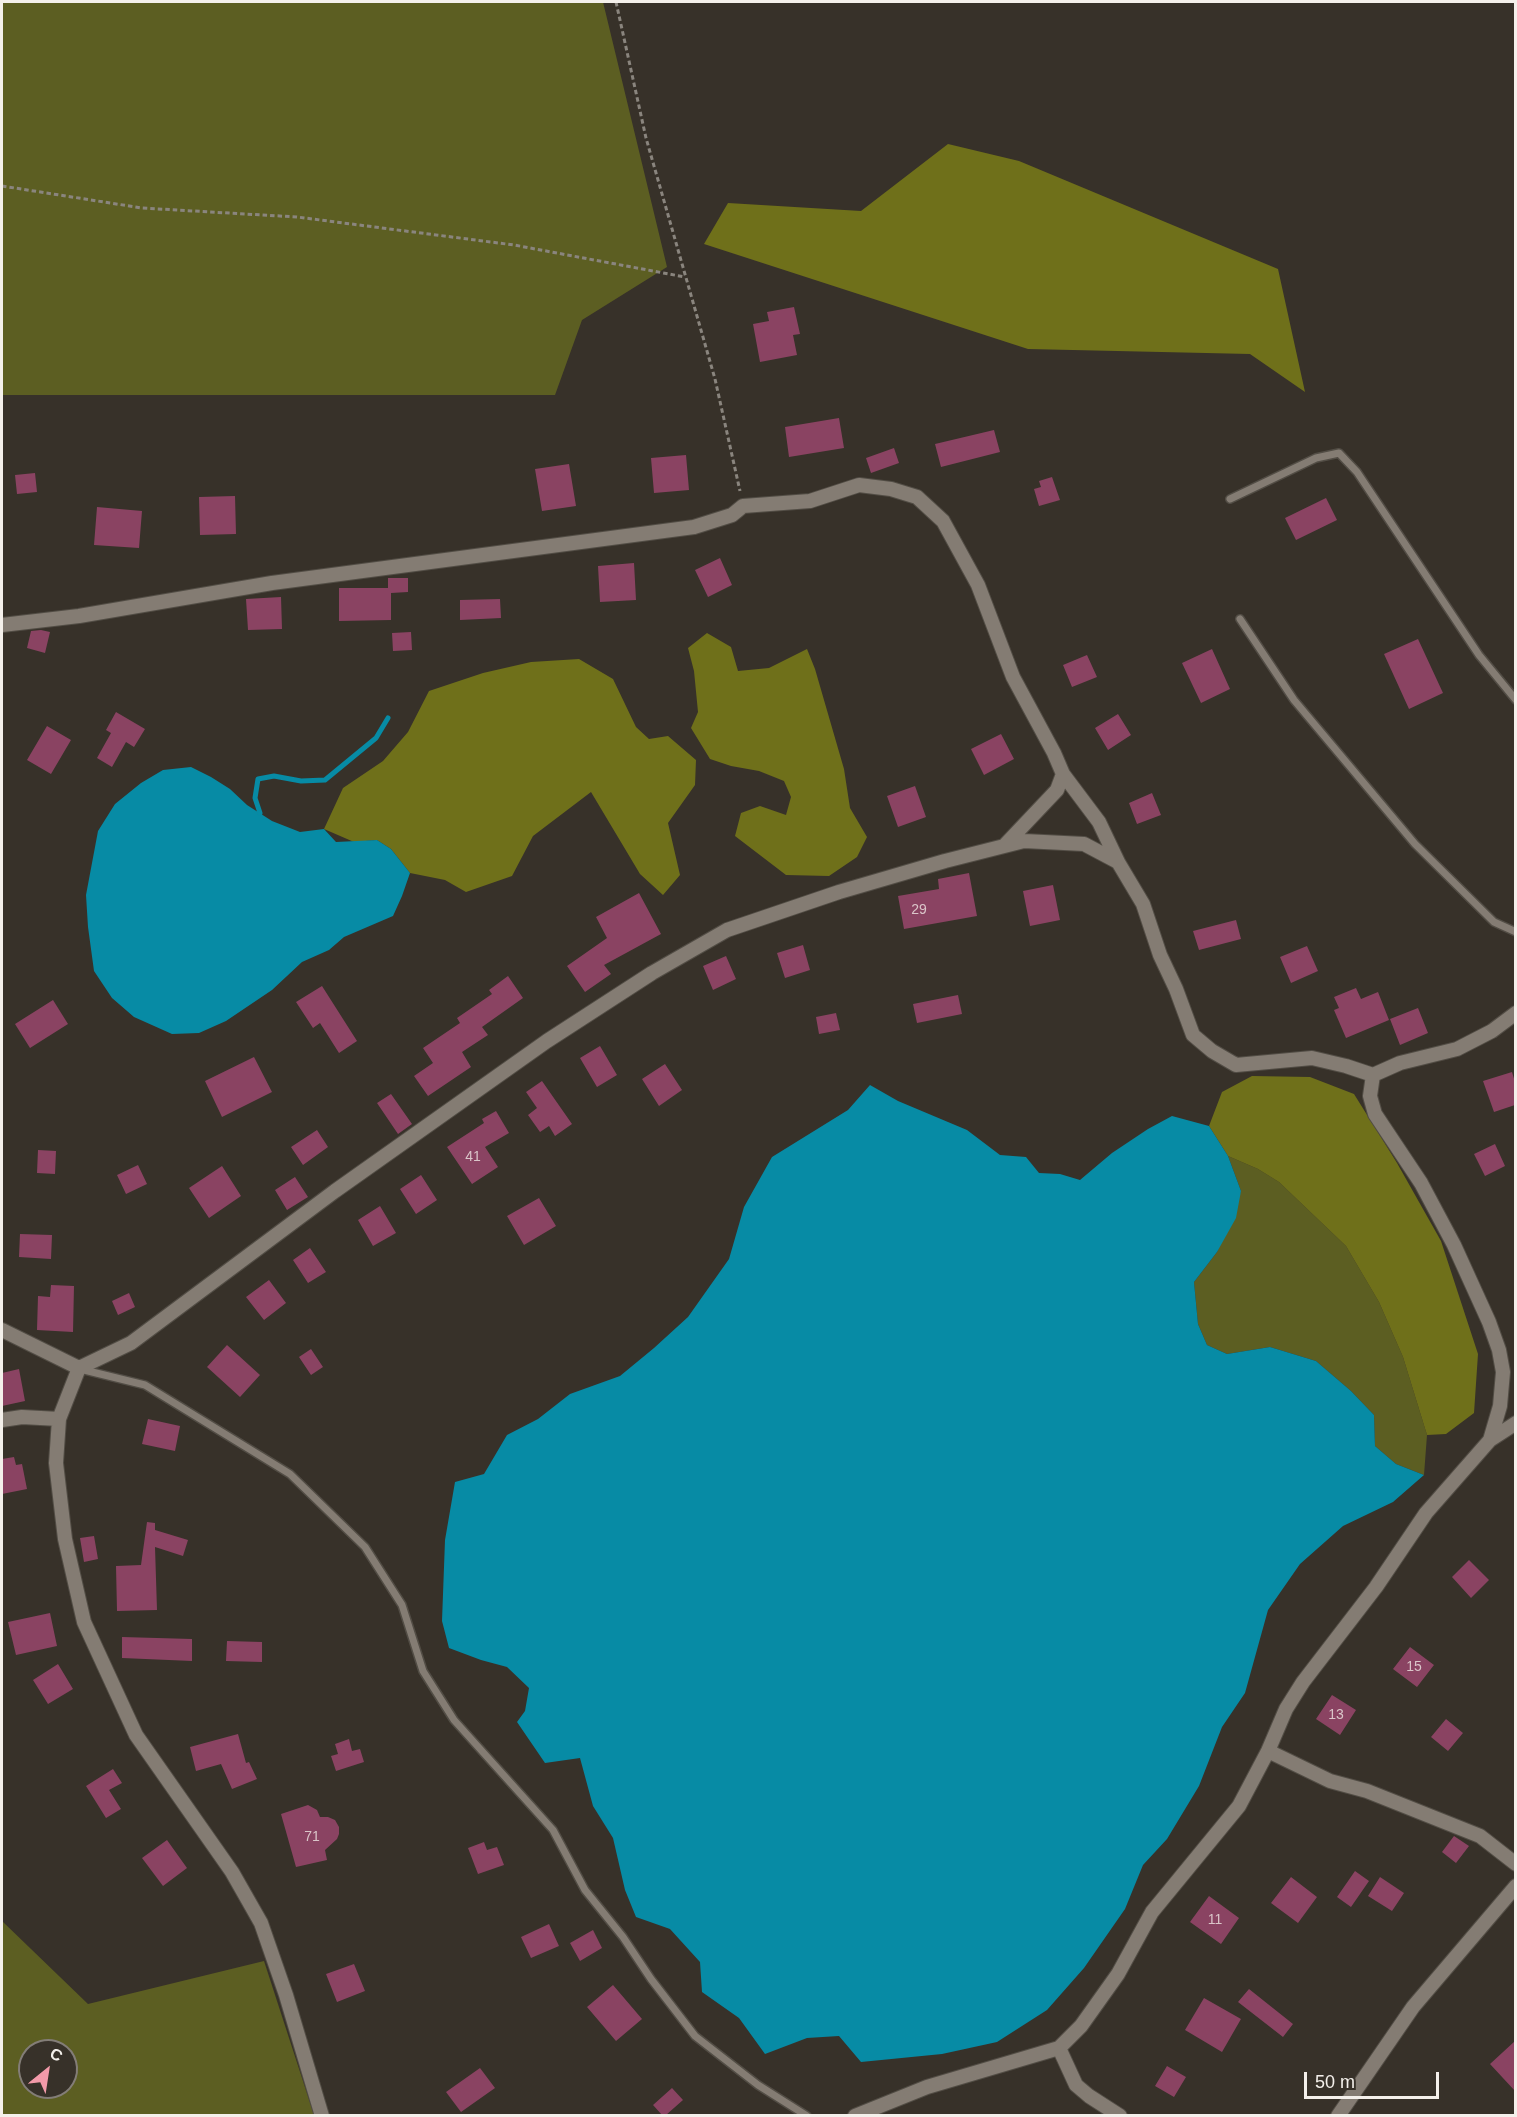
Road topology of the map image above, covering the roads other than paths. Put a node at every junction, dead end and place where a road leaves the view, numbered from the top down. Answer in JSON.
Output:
{"nodes":[{"id":1,"x":1230,"y":499,"type":"dead end"},
{"id":2,"x":1240,"y":619,"type":"dead end"},
{"id":3,"x":2,"y":625,"type":"edge"},
{"id":4,"x":1515,"y":700,"type":"edge"},
{"id":5,"x":1063,"y":774,"type":"junction"},
{"id":6,"x":1004,"y":846,"type":"junction"},
{"id":7,"x":1118,"y":862,"type":"junction"},
{"id":8,"x":1515,"y":932,"type":"edge"},
{"id":9,"x":1515,"y":1013,"type":"edge"},
{"id":10,"x":1373,"y":1075,"type":"junction"},
{"id":11,"x":2,"y":1330,"type":"edge"},
{"id":12,"x":78,"y":1368,"type":"junction"},
{"id":13,"x":1503,"y":1372,"type":"junction"},
{"id":14,"x":1515,"y":1391,"type":"edge"},
{"id":15,"x":59,"y":1419,"type":"junction"},
{"id":16,"x":2,"y":1420,"type":"edge"},
{"id":17,"x":1515,"y":1423,"type":"edge"},
{"id":18,"x":1490,"y":1440,"type":"junction"},
{"id":19,"x":1268,"y":1751,"type":"junction"},
{"id":20,"x":1515,"y":1864,"type":"edge"},
{"id":21,"x":1515,"y":1886,"type":"edge"},
{"id":22,"x":1059,"y":2048,"type":"junction"},
{"id":23,"x":322,"y":2115,"type":"edge"},
{"id":24,"x":807,"y":2115,"type":"edge"},
{"id":25,"x":855,"y":2115,"type":"edge"},
{"id":26,"x":1120,"y":2115,"type":"edge"},
{"id":27,"x":1338,"y":2115,"type":"edge"}],
"edges":[{"from":1,"to":4,"type":"lane"},
{"from":2,"to":8,"type":"lane"},
{"from":3,"to":5,"type":"street"},
{"from":5,"to":6,"type":"street"},
{"from":5,"to":7,"type":"street"},
{"from":6,"to":7,"type":"street"},
{"from":6,"to":12,"type":"street"},
{"from":7,"to":10,"type":"street"},
{"from":9,"to":10,"type":"street"},
{"from":10,"to":13,"type":"street"},
{"from":11,"to":12,"type":"street"},
{"from":12,"to":15,"type":"street"},
{"from":12,"to":24,"type":"lane"},
{"from":13,"to":14,"type":"street"},
{"from":13,"to":18,"type":"street"},
{"from":15,"to":16,"type":"street"},
{"from":15,"to":23,"type":"street"},
{"from":17,"to":18,"type":"street"},
{"from":18,"to":19,"type":"street"},
{"from":19,"to":20,"type":"street"},
{"from":19,"to":22,"type":"street"},
{"from":21,"to":27,"type":"street"},
{"from":22,"to":25,"type":"street"},
{"from":22,"to":26,"type":"street"}]}
